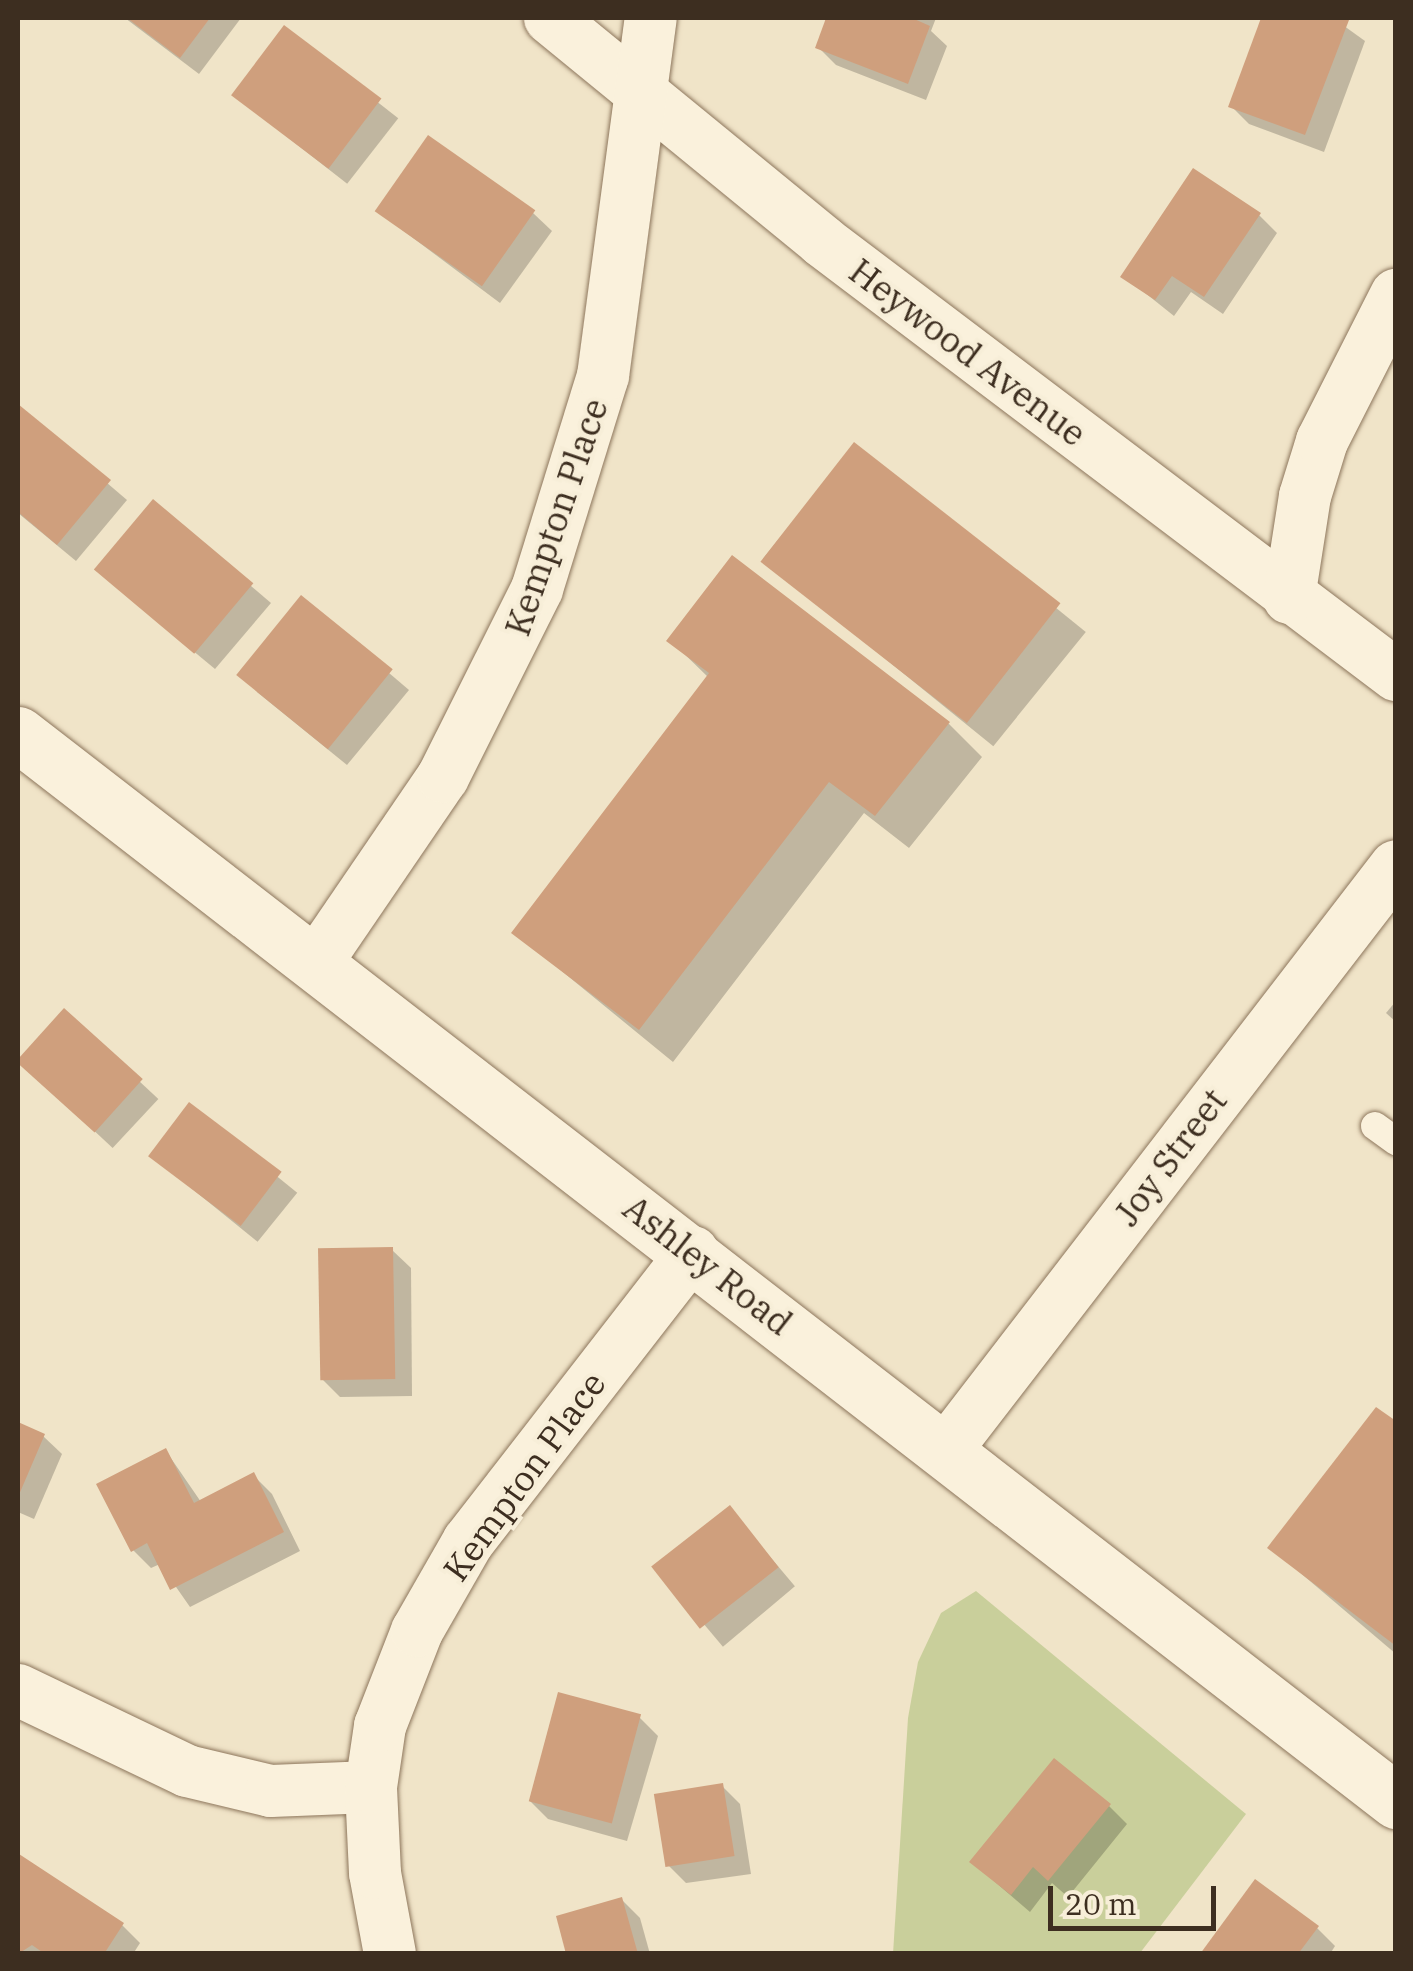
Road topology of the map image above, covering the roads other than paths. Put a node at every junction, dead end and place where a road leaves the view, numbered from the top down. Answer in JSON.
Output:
{"nodes":[{"id":1,"x":550,"y":18,"type":"edge"},
{"id":2,"x":651,"y":18,"type":"edge"},
{"id":3,"x":642,"y":93,"type":"junction"},
{"id":4,"x":1396,"y":296,"type":"edge"},
{"id":5,"x":1290,"y":598,"type":"junction"},
{"id":6,"x":1396,"y":676,"type":"edge"},
{"id":7,"x":18,"y":734,"type":"edge"},
{"id":8,"x":1396,"y":866,"type":"edge"},
{"id":9,"x":316,"y":964,"type":"junction"},
{"id":10,"x":692,"y":1252,"type":"junction"},
{"id":11,"x":946,"y":1450,"type":"junction"},
{"id":12,"x":18,"y":1690,"type":"edge"},
{"id":13,"x":371,"y":1788,"type":"junction"},
{"id":14,"x":1396,"y":1801,"type":"edge"},
{"id":15,"x":390,"y":1954,"type":"edge"}],
"edges":[{"from":1,"to":3,"type":"street","name":"Heywood Avenue"},
{"from":2,"to":3,"type":"street","name":"Kempton Place"},
{"from":3,"to":5,"type":"street","name":"Heywood Avenue"},
{"from":3,"to":9,"type":"street","name":"Kempton Place"},
{"from":4,"to":5,"type":"street"},
{"from":5,"to":6,"type":"street","name":"Heywood Avenue"},
{"from":7,"to":9,"type":"street","name":"Ashley Road"},
{"from":8,"to":11,"type":"street","name":"Joy Street"},
{"from":9,"to":10,"type":"street","name":"Ashley Road"},
{"from":10,"to":11,"type":"street","name":"Ashley Road"},
{"from":10,"to":13,"type":"street","name":"Kempton Place"},
{"from":11,"to":14,"type":"street","name":"Ashley Road"},
{"from":12,"to":13,"type":"street"},
{"from":13,"to":15,"type":"street","name":"Kempton Place"}]}
